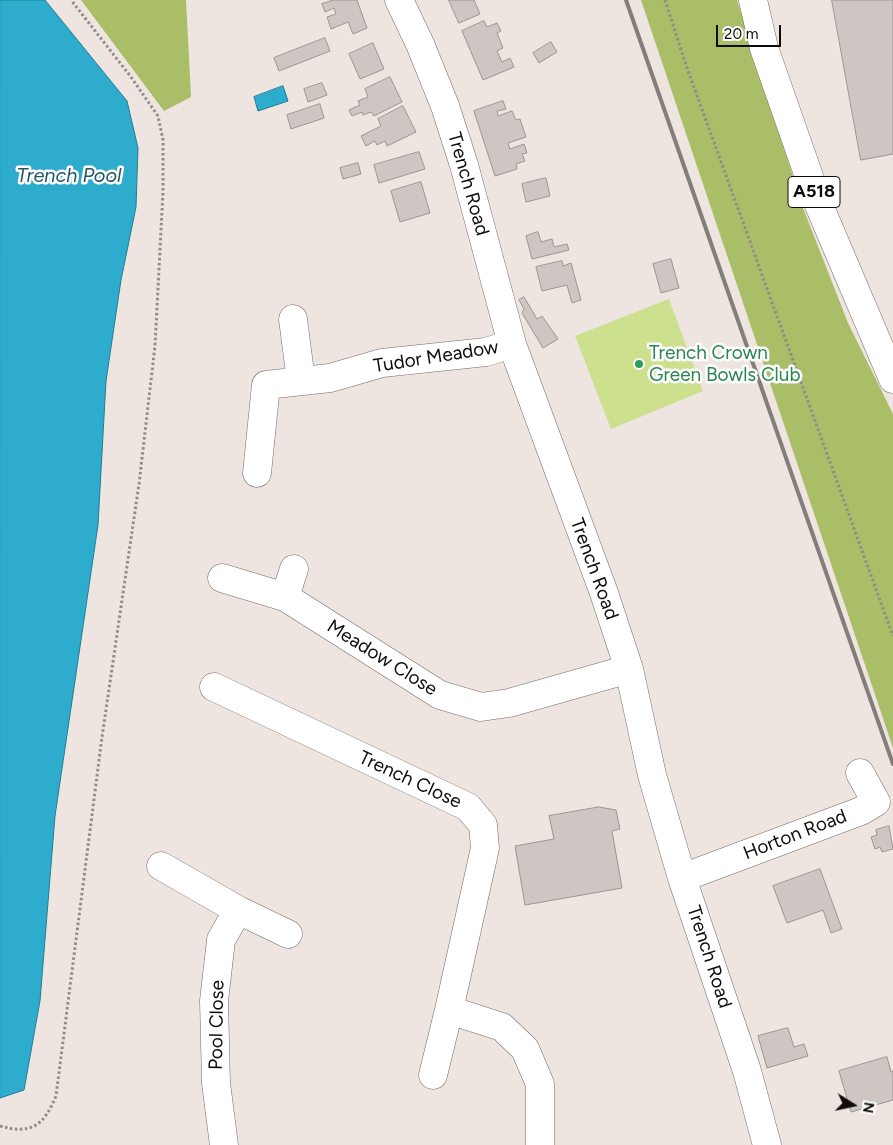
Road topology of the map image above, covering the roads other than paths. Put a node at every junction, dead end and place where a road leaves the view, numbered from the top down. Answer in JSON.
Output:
{"nodes":[{"id":1,"x":399,"y":0,"type":"edge"},
{"id":2,"x":754,"y":0,"type":"edge"},
{"id":3,"x":293,"y":319,"type":"dead end"},
{"id":4,"x":512,"y":344,"type":"junction"},
{"id":5,"x":893,"y":379,"type":"edge"},
{"id":6,"x":301,"y":381,"type":"junction"},
{"id":7,"x":257,"y":473,"type":"dead end"},
{"id":8,"x":294,"y":569,"type":"dead end"},
{"id":9,"x":222,"y":578,"type":"dead end"},
{"id":10,"x":285,"y":597,"type":"junction"},
{"id":11,"x":629,"y":669,"type":"junction"},
{"id":12,"x":214,"y":687,"type":"dead end"},
{"id":13,"x":860,"y":773,"type":"dead end"},
{"id":14,"x":161,"y":866,"type":"dead end"},
{"id":15,"x":682,"y":878,"type":"junction"},
{"id":16,"x":238,"y":910,"type":"junction"},
{"id":17,"x":288,"y":934,"type":"dead end"},
{"id":18,"x":449,"y":1010,"type":"junction"},
{"id":19,"x":433,"y":1075,"type":"dead end"},
{"id":20,"x":224,"y":1145,"type":"edge"},
{"id":21,"x":540,"y":1145,"type":"edge"},
{"id":22,"x":766,"y":1145,"type":"edge"}],
"edges":[{"from":1,"to":4,"type":"main road","name":"Trench Road"},
{"from":2,"to":5,"type":"main road","number":"A518"},
{"from":3,"to":6,"type":"main road"},
{"from":4,"to":6,"type":"main road","name":"Tudor Meadow"},
{"from":4,"to":11,"type":"main road","name":"Trench Road"},
{"from":6,"to":7,"type":"main road","name":"Tudor Meadow"},
{"from":8,"to":10,"type":"main road"},
{"from":9,"to":10,"type":"main road","name":"Meadow Close"},
{"from":10,"to":11,"type":"main road","name":"Meadow Close"},
{"from":11,"to":15,"type":"main road","name":"Trench Road"},
{"from":12,"to":18,"type":"main road","name":"Trench Close"},
{"from":13,"to":15,"type":"main road","name":"Horton Road"},
{"from":14,"to":16,"type":"main road"},
{"from":15,"to":22,"type":"main road","name":"Trench Road"},
{"from":16,"to":17,"type":"main road"},
{"from":16,"to":20,"type":"main road","name":"Pool Close"},
{"from":18,"to":19,"type":"main road","name":"Trench Close"},
{"from":18,"to":21,"type":"main road"}]}
